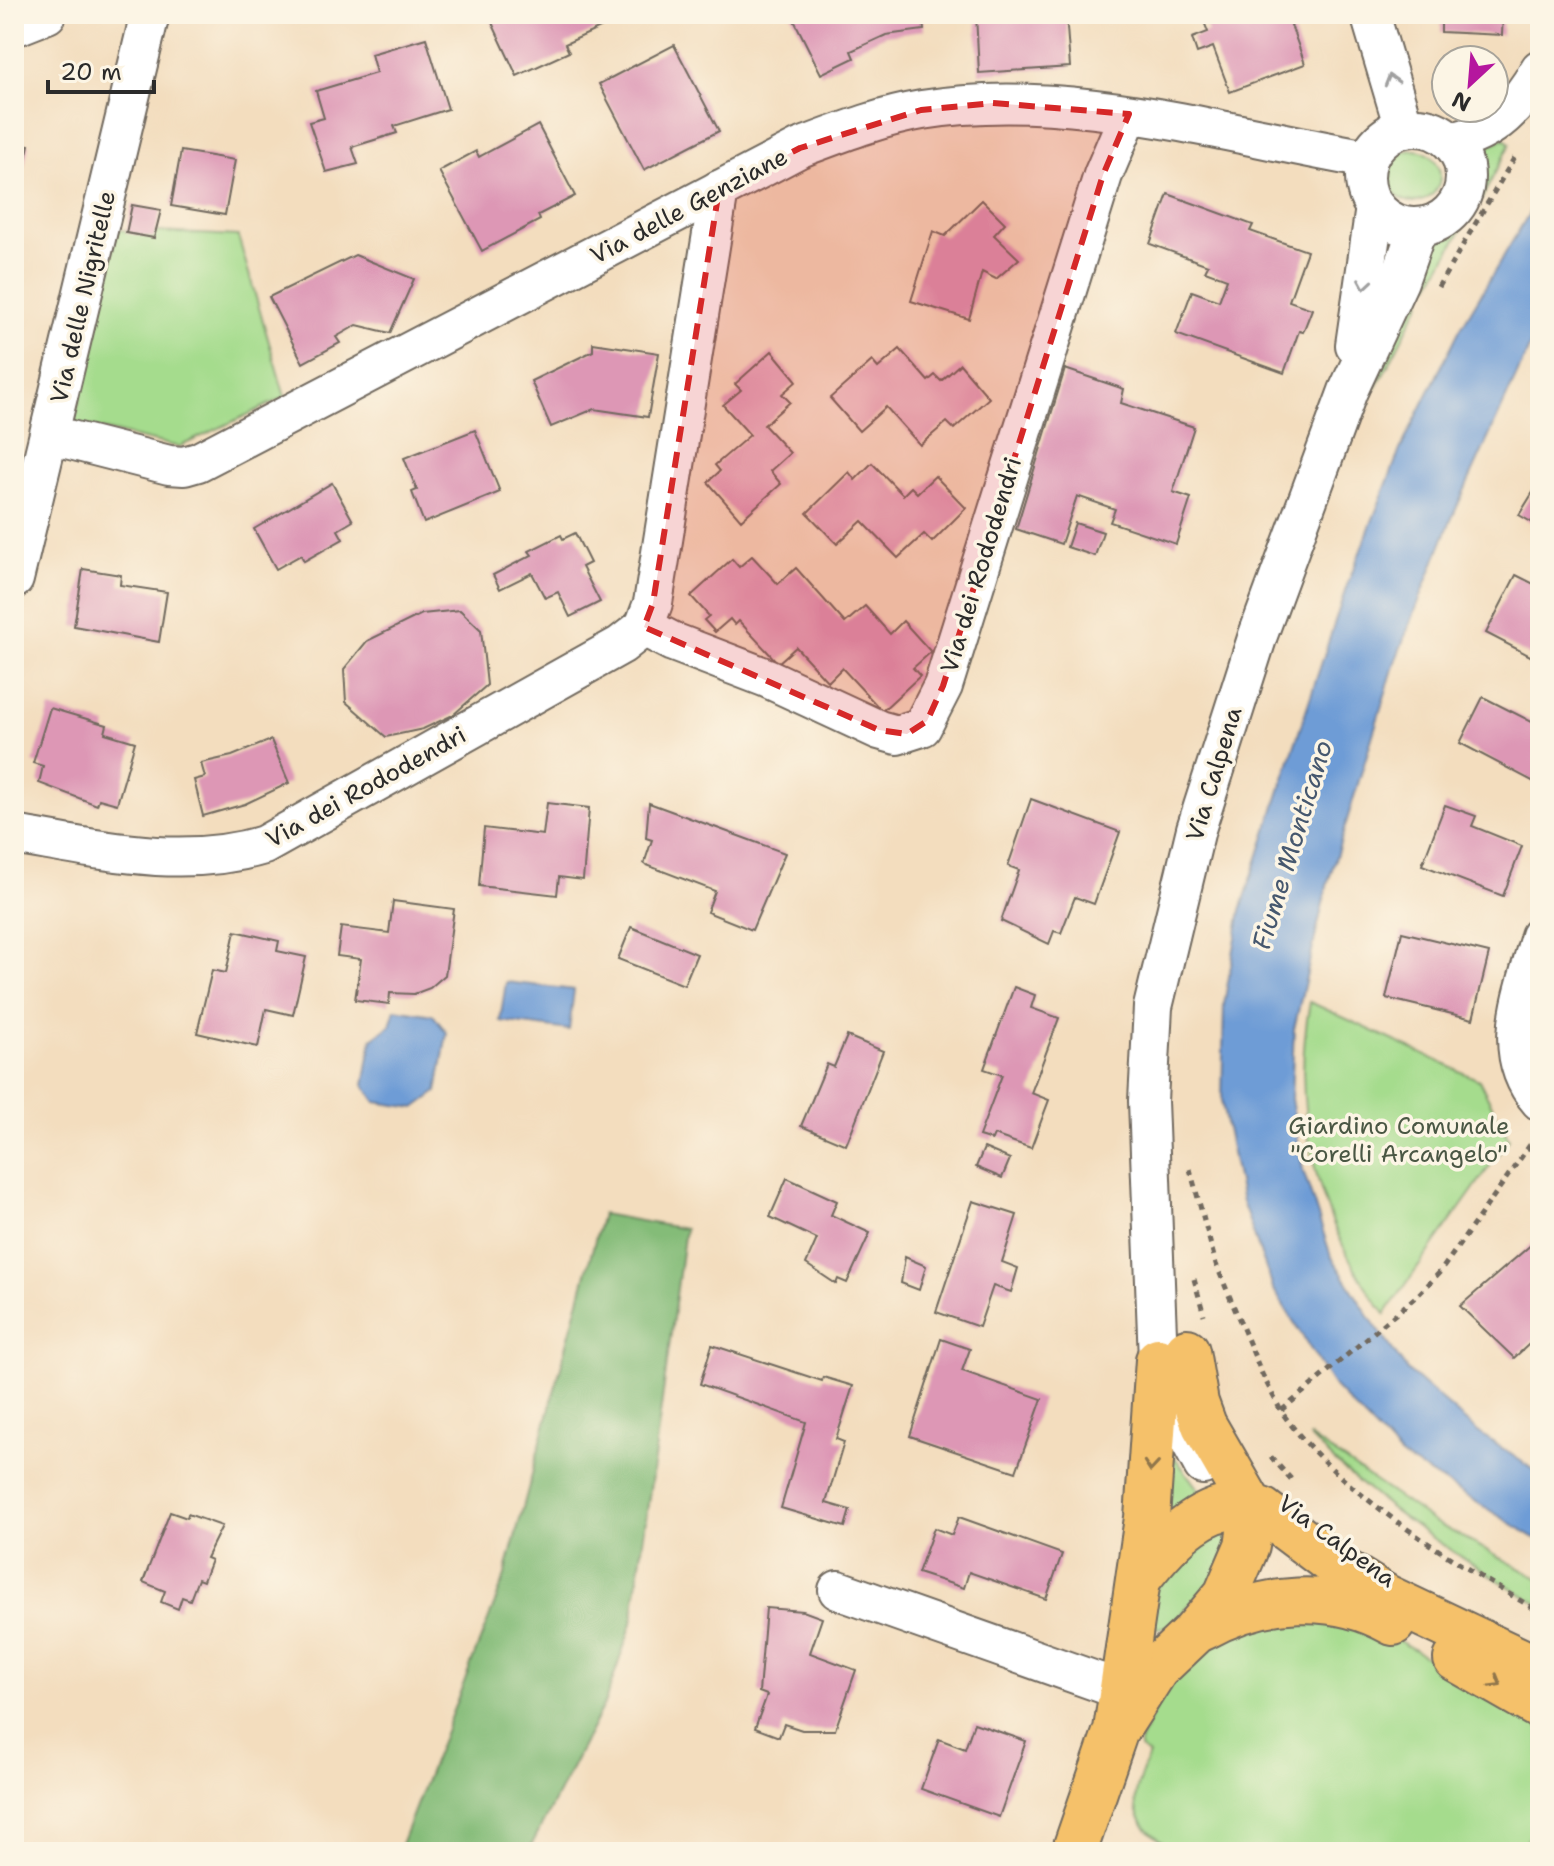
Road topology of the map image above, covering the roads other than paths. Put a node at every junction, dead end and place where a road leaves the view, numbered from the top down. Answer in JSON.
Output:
{"nodes":[{"id":1,"x":47,"y":14,"type":"edge"},
{"id":2,"x":150,"y":14,"type":"edge"},
{"id":3,"x":1370,"y":14,"type":"edge"},
{"id":4,"x":14,"y":27,"type":"edge"},
{"id":5,"x":1540,"y":69,"type":"edge"},
{"id":6,"x":1129,"y":114,"type":"junction"},
{"id":7,"x":1404,"y":128,"type":"junction"},
{"id":8,"x":1452,"y":142,"type":"junction"},
{"id":9,"x":1368,"y":159,"type":"junction"},
{"id":10,"x":719,"y":190,"type":"junction"},
{"id":11,"x":1375,"y":207,"type":"junction"},
{"id":12,"x":1418,"y":227,"type":"junction"},
{"id":13,"x":1348,"y":391,"type":"junction"},
{"id":14,"x":51,"y":435,"type":"junction"},
{"id":15,"x":14,"y":579,"type":"edge"},
{"id":16,"x":644,"y":627,"type":"junction"},
{"id":17,"x":14,"y":835,"type":"edge"},
{"id":18,"x":1540,"y":936,"type":"edge"},
{"id":19,"x":1540,"y":1101,"type":"edge"},
{"id":20,"x":1149,"y":1171,"type":"junction"},
{"id":21,"x":1183,"y":1344,"type":"junction"},
{"id":22,"x":1242,"y":1512,"type":"junction"},
{"id":23,"x":1139,"y":1578,"type":"junction"},
{"id":24,"x":838,"y":1590,"type":"dead end"},
{"id":25,"x":1380,"y":1616,"type":"junction"},
{"id":26,"x":1194,"y":1633,"type":"junction"},
{"id":27,"x":1540,"y":1670,"type":"edge"},
{"id":28,"x":1540,"y":1707,"type":"edge"},
{"id":29,"x":1119,"y":1710,"type":"junction"},
{"id":30,"x":1074,"y":1852,"type":"edge"}],
"edges":[{"from":1,"to":4,"type":"street"},
{"from":2,"to":14,"type":"street","name":"Via delle Nigritelle"},
{"from":7,"to":3,"type":"street","one_way":true},
{"from":5,"to":8,"type":"street"},
{"from":6,"to":9,"type":"street","name":"Via delle Genziane"},
{"from":6,"to":10,"type":"street","name":"Via delle Genziane"},
{"from":6,"to":16,"type":"street","name":"Via dei Rododendri"},
{"from":7,"to":8,"type":"street"},
{"from":7,"to":9,"type":"street"},
{"from":8,"to":12,"type":"street"},
{"from":9,"to":11,"type":"street"},
{"from":10,"to":14,"type":"street","name":"Via delle Genziane"},
{"from":10,"to":16,"type":"street"},
{"from":11,"to":12,"type":"street"},
{"from":11,"to":13,"type":"street","name":"Via Calpena","one_way":true},
{"from":12,"to":13,"type":"street","name":"Via Calpena"},
{"from":13,"to":20,"type":"street","name":"Via Calpena"},
{"from":14,"to":15,"type":"street","name":"Via delle Nigritelle"},
{"from":16,"to":17,"type":"street","name":"Via dei Rododendri"},
{"from":18,"to":19,"type":"street"},
{"from":20,"to":21,"type":"street","name":"Via Calpena"},
{"from":20,"to":21,"type":"street","name":"Via Calpena"},
{"from":21,"to":22,"type":"main road"},
{"from":21,"to":23,"type":"main road","one_way":true},
{"from":21,"to":27,"type":"street","name":"Via Calpena"},
{"from":22,"to":23,"type":"main road"},
{"from":22,"to":25,"type":"street"},
{"from":22,"to":26,"type":"main road"},
{"from":22,"to":27,"type":"main road"},
{"from":23,"to":29,"type":"main road"},
{"from":24,"to":29,"type":"street"},
{"from":25,"to":26,"type":"main road"},
{"from":25,"to":28,"type":"main road","one_way":true},
{"from":26,"to":29,"type":"main road"},
{"from":29,"to":30,"type":"main road"}]}
